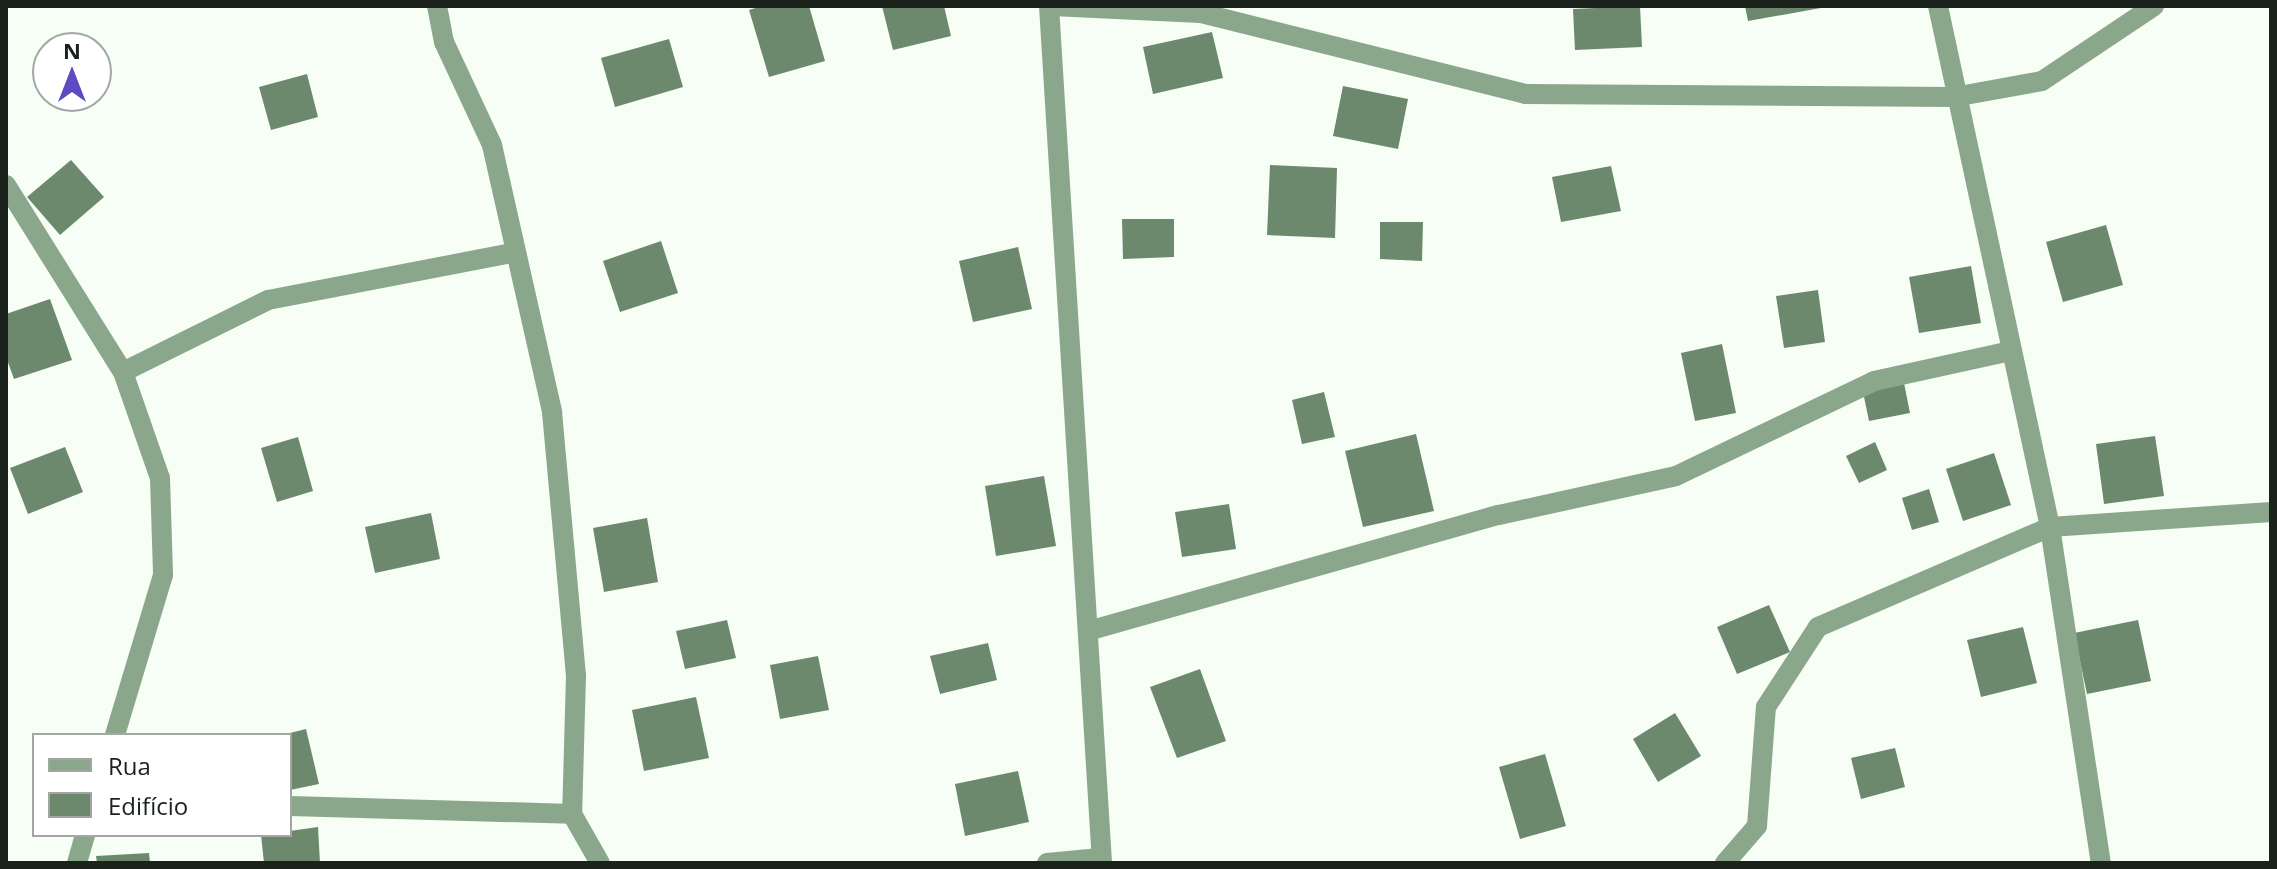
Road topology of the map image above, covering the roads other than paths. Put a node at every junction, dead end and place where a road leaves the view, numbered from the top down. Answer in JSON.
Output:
{"nodes":[{"id":1,"x":437,"y":6,"type":"edge"},
{"id":2,"x":1050,"y":6,"type":"edge"},
{"id":3,"x":1938,"y":6,"type":"edge"},
{"id":4,"x":2154,"y":6,"type":"edge"},
{"id":5,"x":1954,"y":97,"type":"junction"},
{"id":6,"x":6,"y":185,"type":"edge"},
{"id":7,"x":512,"y":253,"type":"junction"},
{"id":8,"x":2011,"y":351,"type":"junction"},
{"id":9,"x":123,"y":372,"type":"junction"},
{"id":10,"x":2271,"y":512,"type":"edge"},
{"id":11,"x":2050,"y":527,"type":"junction"},
{"id":12,"x":1088,"y":631,"type":"junction"},
{"id":13,"x":116,"y":733,"type":"edge"},
{"id":14,"x":292,"y":806,"type":"edge"},
{"id":15,"x":572,"y":814,"type":"junction"},
{"id":16,"x":84,"y":837,"type":"edge"},
{"id":17,"x":1101,"y":860,"type":"edge"},
{"id":18,"x":77,"y":863,"type":"edge"},
{"id":19,"x":600,"y":863,"type":"edge"},
{"id":20,"x":1047,"y":863,"type":"edge"},
{"id":21,"x":1725,"y":863,"type":"edge"},
{"id":22,"x":2101,"y":863,"type":"edge"}],
"edges":[{"from":1,"to":7,"type":"street"},
{"from":2,"to":5,"type":"street"},
{"from":2,"to":12,"type":"street"},
{"from":3,"to":5,"type":"street"},
{"from":4,"to":5,"type":"street"},
{"from":5,"to":8,"type":"street"},
{"from":6,"to":9,"type":"street"},
{"from":7,"to":9,"type":"street"},
{"from":7,"to":15,"type":"street"},
{"from":8,"to":11,"type":"street"},
{"from":8,"to":12,"type":"street"},
{"from":9,"to":13,"type":"street"},
{"from":10,"to":11,"type":"street"},
{"from":11,"to":21,"type":"street"},
{"from":11,"to":22,"type":"street"},
{"from":12,"to":17,"type":"street"},
{"from":14,"to":15,"type":"street"},
{"from":15,"to":19,"type":"street"},
{"from":16,"to":18,"type":"street"},
{"from":17,"to":20,"type":"street"}]}
